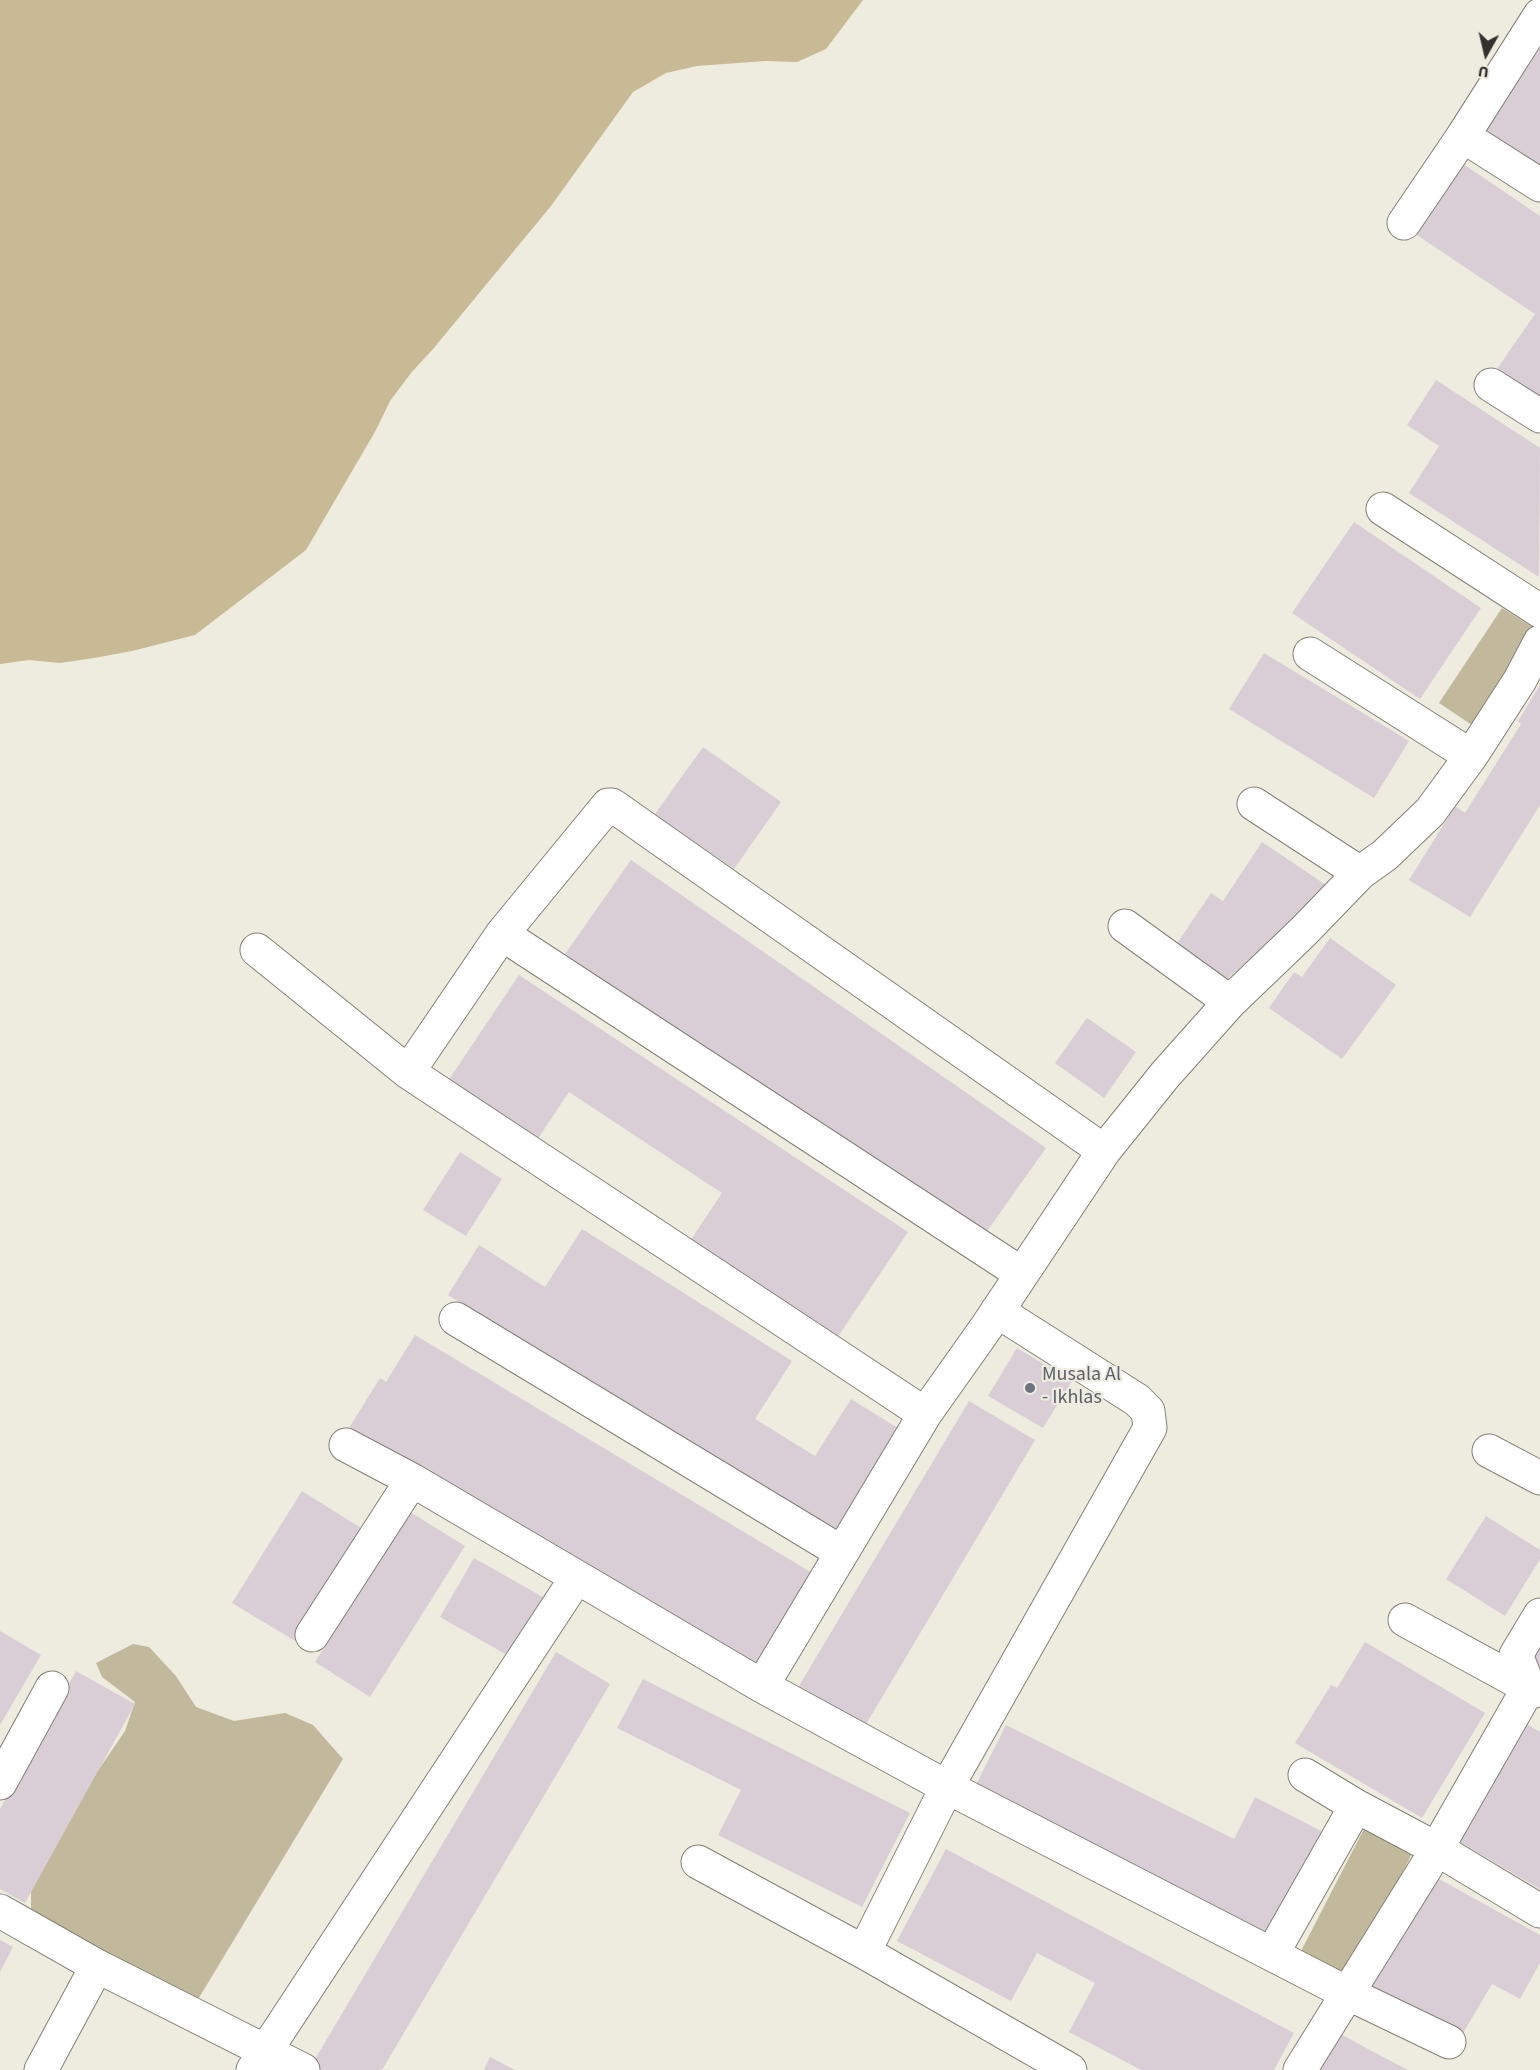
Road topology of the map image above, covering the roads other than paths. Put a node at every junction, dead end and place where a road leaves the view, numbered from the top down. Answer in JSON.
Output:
{"nodes":[{"id":1,"x":1540,"y":15,"type":"edge"},
{"id":2,"x":1463,"y":136,"type":"junction"},
{"id":3,"x":1540,"y":185,"type":"edge"},
{"id":4,"x":1404,"y":223,"type":"dead end"},
{"id":5,"x":1491,"y":385,"type":"dead end"},
{"id":6,"x":1540,"y":416,"type":"edge"},
{"id":7,"x":1383,"y":509,"type":"dead end"},
{"id":8,"x":1540,"y":611,"type":"edge"},
{"id":9,"x":1540,"y":642,"type":"edge"},
{"id":10,"x":1310,"y":654,"type":"dead end"},
{"id":11,"x":1471,"y":756,"type":"junction"},
{"id":12,"x":1254,"y":804,"type":"dead end"},
{"id":13,"x":1360,"y":873,"type":"junction"},
{"id":14,"x":1125,"y":926,"type":"dead end"},
{"id":15,"x":502,"y":934,"type":"junction"},
{"id":16,"x":257,"y":950,"type":"dead end"},
{"id":17,"x":1230,"y":1002,"type":"junction"},
{"id":18,"x":408,"y":1071,"type":"junction"},
{"id":19,"x":1104,"y":1151,"type":"junction"},
{"id":20,"x":1022,"y":1274,"type":"junction"},
{"id":21,"x":997,"y":1311,"type":"junction"},
{"id":22,"x":456,"y":1319,"type":"dead end"},
{"id":23,"x":925,"y":1414,"type":"junction"},
{"id":24,"x":346,"y":1444,"type":"dead end"},
{"id":25,"x":1489,"y":1451,"type":"dead end"},
{"id":26,"x":1540,"y":1478,"type":"edge"},
{"id":27,"x":412,"y":1480,"type":"junction"},
{"id":28,"x":841,"y":1552,"type":"junction"},
{"id":29,"x":577,"y":1577,"type":"junction"},
{"id":30,"x":1540,"y":1615,"type":"edge"},
{"id":31,"x":1405,"y":1620,"type":"dead end"},
{"id":32,"x":312,"y":1635,"type":"dead end"},
{"id":33,"x":762,"y":1686,"type":"junction"},
{"id":34,"x":52,"y":1688,"type":"dead end"},
{"id":35,"x":1534,"y":1690,"type":"edge"},
{"id":36,"x":1305,"y":1775,"type":"dead end"},
{"id":37,"x":0,"y":1783,"type":"edge"},
{"id":38,"x":947,"y":1786,"type":"junction"},
{"id":39,"x":1356,"y":1806,"type":"junction"},
{"id":40,"x":1437,"y":1850,"type":"junction"},
{"id":41,"x":698,"y":1862,"type":"dead end"},
{"id":42,"x":0,"y":1911,"type":"edge"},
{"id":43,"x":1540,"y":1911,"type":"edge"},
{"id":44,"x":864,"y":1952,"type":"junction"},
{"id":45,"x":1272,"y":1954,"type":"junction"},
{"id":46,"x":97,"y":1966,"type":"junction"},
{"id":47,"x":1347,"y":1993,"type":"junction"},
{"id":48,"x":1449,"y":2042,"type":"dead end"},
{"id":49,"x":259,"y":2060,"type":"edge"},
{"id":50,"x":40,"y":2070,"type":"edge"},
{"id":51,"x":303,"y":2070,"type":"edge"},
{"id":52,"x":1070,"y":2070,"type":"edge"},
{"id":53,"x":1300,"y":2070,"type":"edge"}],
"edges":[{"from":1,"to":2,"type":"street"},
{"from":2,"to":3,"type":"street"},
{"from":2,"to":4,"type":"street"},
{"from":5,"to":6,"type":"street"},
{"from":7,"to":8,"type":"street"},
{"from":9,"to":11,"type":"street"},
{"from":10,"to":11,"type":"street"},
{"from":11,"to":13,"type":"street"},
{"from":12,"to":13,"type":"street"},
{"from":13,"to":17,"type":"street"},
{"from":14,"to":17,"type":"street"},
{"from":15,"to":18,"type":"street"},
{"from":15,"to":19,"type":"street"},
{"from":15,"to":20,"type":"street"},
{"from":16,"to":18,"type":"street"},
{"from":17,"to":19,"type":"street"},
{"from":18,"to":23,"type":"street"},
{"from":19,"to":20,"type":"street"},
{"from":20,"to":21,"type":"street"},
{"from":21,"to":23,"type":"street"},
{"from":21,"to":38,"type":"street"},
{"from":22,"to":28,"type":"street"},
{"from":23,"to":28,"type":"street"},
{"from":24,"to":27,"type":"street"},
{"from":25,"to":26,"type":"street"},
{"from":27,"to":29,"type":"street"},
{"from":27,"to":32,"type":"street"},
{"from":28,"to":33,"type":"street"},
{"from":29,"to":33,"type":"street"},
{"from":29,"to":49,"type":"street"},
{"from":30,"to":35,"type":"street"},
{"from":31,"to":35,"type":"street"},
{"from":33,"to":38,"type":"street"},
{"from":34,"to":37,"type":"street"},
{"from":35,"to":40,"type":"street"},
{"from":36,"to":39,"type":"street"},
{"from":38,"to":44,"type":"street"},
{"from":38,"to":45,"type":"street"},
{"from":39,"to":40,"type":"street"},
{"from":39,"to":45,"type":"street"},
{"from":40,"to":43,"type":"street"},
{"from":40,"to":47,"type":"street"},
{"from":41,"to":44,"type":"street"},
{"from":42,"to":46,"type":"street"},
{"from":44,"to":52,"type":"street"},
{"from":45,"to":47,"type":"street"},
{"from":46,"to":49,"type":"street"},
{"from":46,"to":50,"type":"street"},
{"from":47,"to":48,"type":"street"},
{"from":47,"to":53,"type":"street"},
{"from":49,"to":51,"type":"street"}]}
